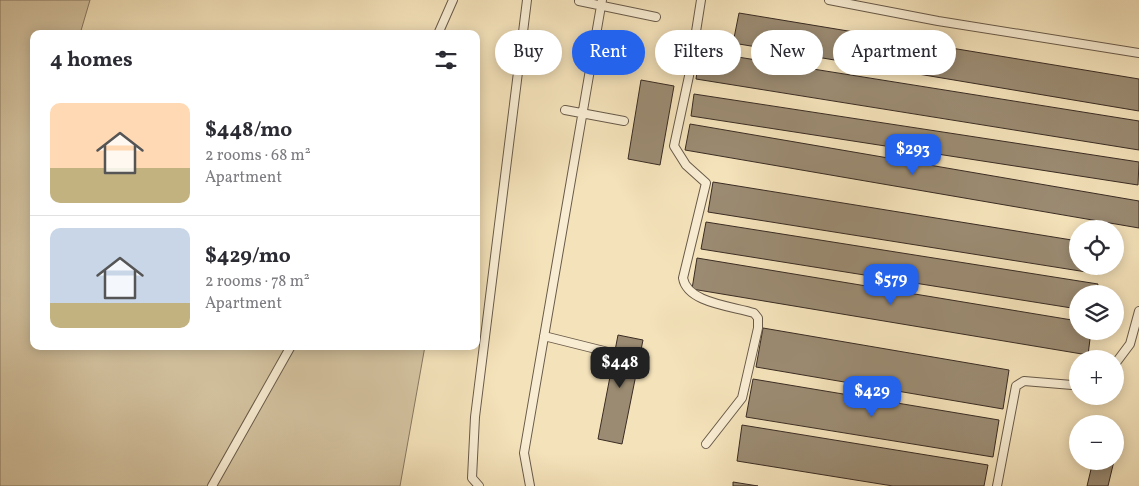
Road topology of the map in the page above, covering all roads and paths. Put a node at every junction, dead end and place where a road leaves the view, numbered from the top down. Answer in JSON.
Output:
{"nodes":[{"id":1,"x":453,"y":0,"type":"edge"},
{"id":2,"x":527,"y":0,"type":"edge"},
{"id":3,"x":602,"y":0,"type":"edge"},
{"id":4,"x":701,"y":0,"type":"edge"},
{"id":5,"x":829,"y":0,"type":"edge"},
{"id":6,"x":579,"y":1,"type":"dead end"},
{"id":7,"x":656,"y":17,"type":"dead end"},
{"id":8,"x":440,"y":30,"type":"edge"},
{"id":9,"x":1139,"y":53,"type":"edge"},
{"id":10,"x":565,"y":110,"type":"dead end"},
{"id":11,"x":583,"y":113,"type":"junction"},
{"id":12,"x":624,"y":121,"type":"dead end"},
{"id":13,"x":1139,"y":311,"type":"edge"},
{"id":14,"x":544,"y":336,"type":"junction"},
{"id":15,"x":289,"y":350,"type":"edge"},
{"id":16,"x":608,"y":352,"type":"dead end"},
{"id":17,"x":1124,"y":352,"type":"edge"},
{"id":18,"x":1069,"y":384,"type":"edge"},
{"id":19,"x":706,"y":444,"type":"dead end"},
{"id":20,"x":212,"y":486,"type":"edge"},
{"id":21,"x":479,"y":486,"type":"edge"},
{"id":22,"x":530,"y":486,"type":"edge"},
{"id":23,"x":997,"y":486,"type":"edge"}],
"edges":[{"from":1,"to":8,"type":"lane"},
{"from":2,"to":21,"type":"lane"},
{"from":3,"to":11,"type":"lane"},
{"from":4,"to":19,"type":"lane"},
{"from":5,"to":9,"type":"lane"},
{"from":6,"to":7,"type":"lane"},
{"from":10,"to":11,"type":"lane"},
{"from":11,"to":12,"type":"lane"},
{"from":11,"to":14,"type":"lane"},
{"from":13,"to":17,"type":"lane"},
{"from":14,"to":16,"type":"lane"},
{"from":14,"to":22,"type":"lane"},
{"from":15,"to":20,"type":"lane"},
{"from":18,"to":23,"type":"lane"}]}
